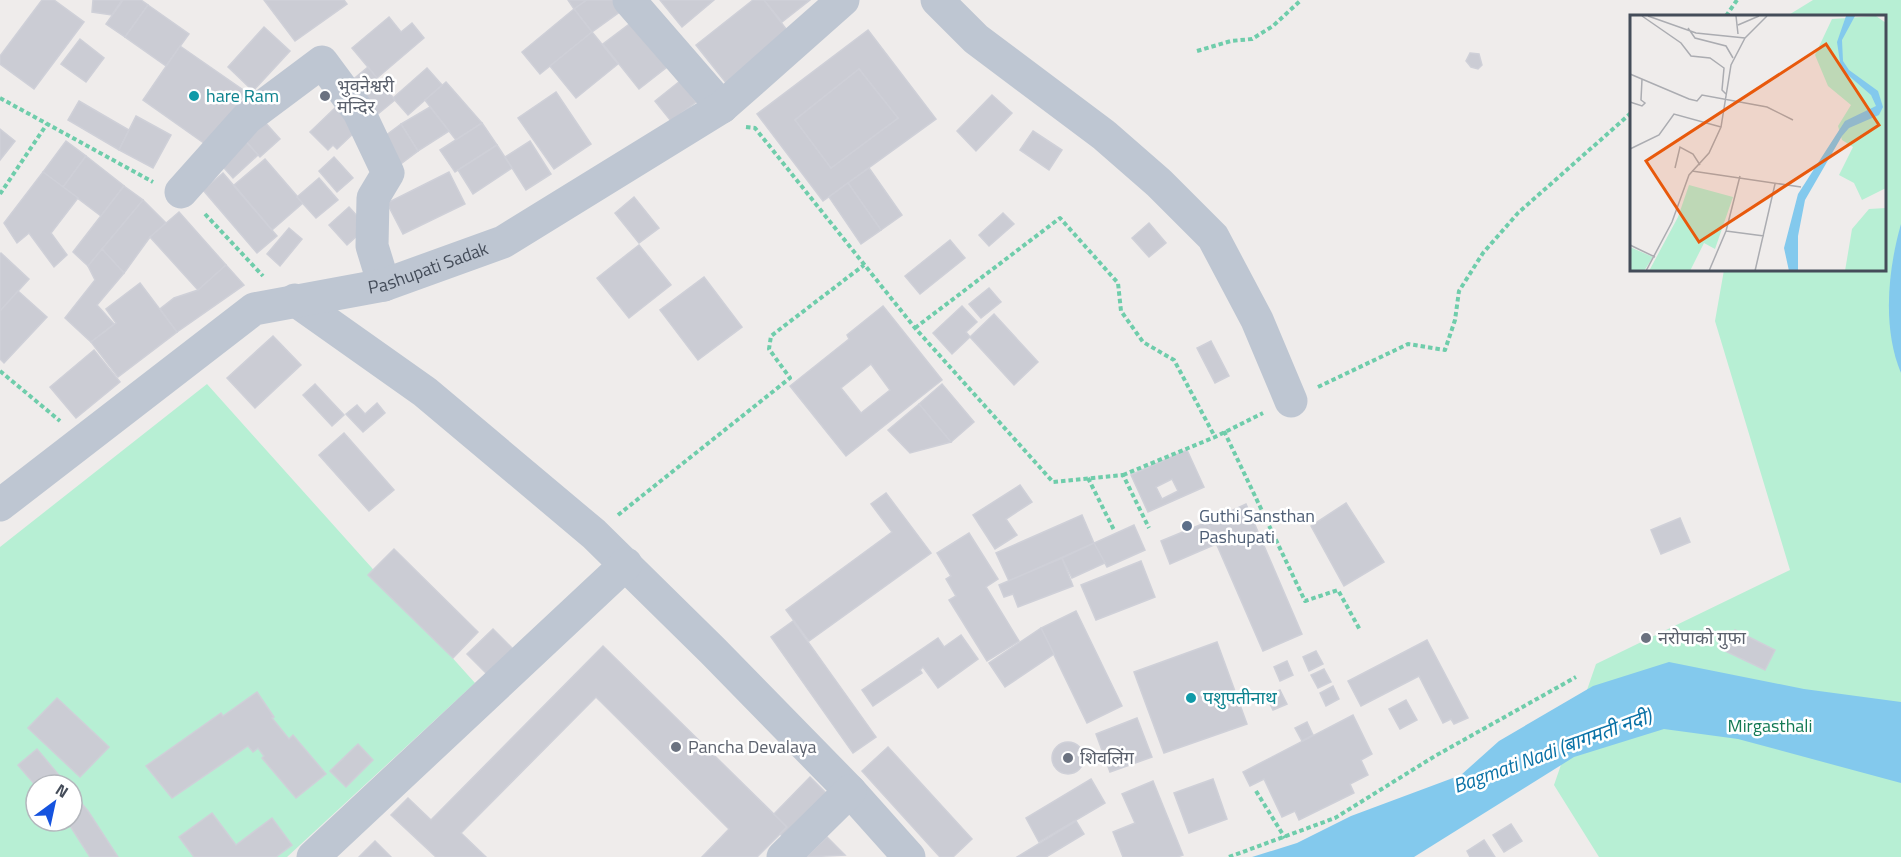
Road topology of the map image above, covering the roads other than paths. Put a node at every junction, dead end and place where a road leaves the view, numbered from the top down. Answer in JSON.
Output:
{"nodes":[{"id":1,"x":628,"y":0,"type":"edge"},
{"id":2,"x":843,"y":0,"type":"edge"},
{"id":3,"x":937,"y":0,"type":"edge"},
{"id":4,"x":722,"y":107,"type":"junction"},
{"id":5,"x":181,"y":192,"type":"dead end"},
{"id":6,"x":384,"y":285,"type":"junction"},
{"id":7,"x":295,"y":300,"type":"junction"},
{"id":8,"x":1291,"y":401,"type":"dead end"},
{"id":9,"x":0,"y":505,"type":"edge"},
{"id":10,"x":626,"y":564,"type":"junction"},
{"id":11,"x":850,"y":791,"type":"junction"},
{"id":12,"x":313,"y":857,"type":"edge"},
{"id":13,"x":783,"y":857,"type":"edge"},
{"id":14,"x":909,"y":857,"type":"edge"}],
"edges":[{"from":1,"to":4,"type":"street"},
{"from":2,"to":4,"type":"street","name":"Pashupati Sadak"},
{"from":3,"to":8,"type":"street"},
{"from":4,"to":6,"type":"street","name":"Pashupati Sadak"},
{"from":5,"to":6,"type":"street"},
{"from":6,"to":7,"type":"street","name":"Pashupati Sadak"},
{"from":7,"to":9,"type":"street","name":"Pashupati Sadak"},
{"from":7,"to":10,"type":"street"},
{"from":10,"to":11,"type":"street"},
{"from":10,"to":12,"type":"street"},
{"from":11,"to":13,"type":"street"},
{"from":11,"to":14,"type":"street"}]}
